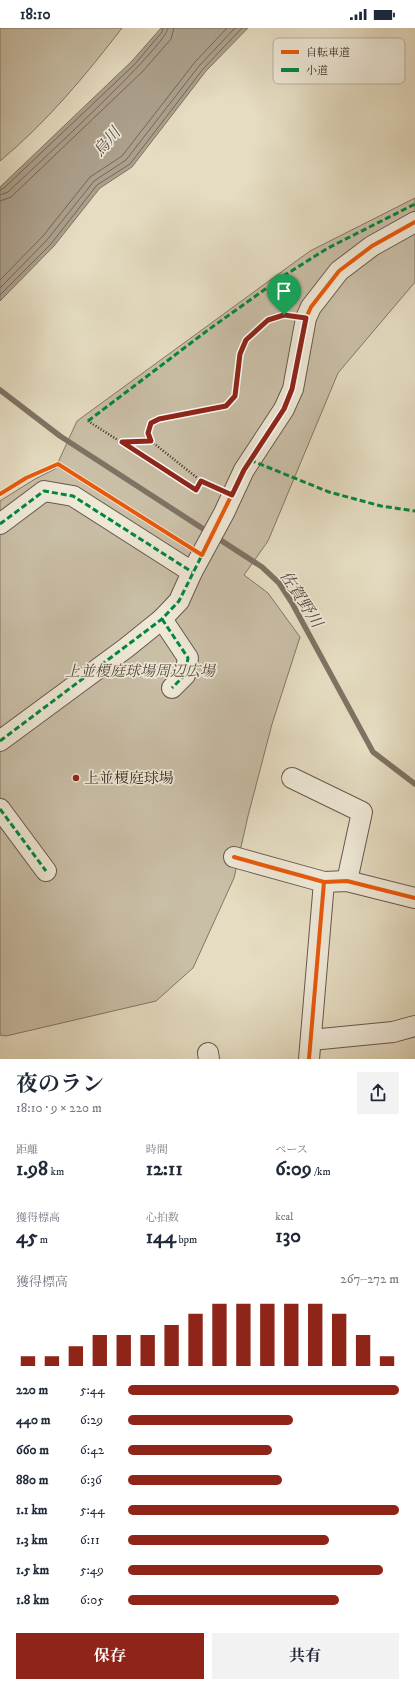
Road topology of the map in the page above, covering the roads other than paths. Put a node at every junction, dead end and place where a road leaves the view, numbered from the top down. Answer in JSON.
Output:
{"nodes":[{"id":1,"x":415,"y":222,"type":"edge"},
{"id":2,"x":0,"y":524,"type":"edge"},
{"id":3,"x":192,"y":572,"type":"junction"},
{"id":4,"x":162,"y":619,"type":"junction"},
{"id":5,"x":172,"y":688,"type":"dead end"},
{"id":6,"x":0,"y":741,"type":"edge"},
{"id":7,"x":292,"y":778,"type":"dead end"},
{"id":8,"x":0,"y":809,"type":"edge"},
{"id":9,"x":234,"y":857,"type":"dead end"},
{"id":10,"x":46,"y":871,"type":"dead end"},
{"id":11,"x":347,"y":881,"type":"junction"},
{"id":12,"x":324,"y":882,"type":"junction"},
{"id":13,"x":415,"y":898,"type":"edge"},
{"id":14,"x":415,"y":1026,"type":"edge"},
{"id":15,"x":310,"y":1049,"type":"edge"}],
"edges":[{"from":1,"to":3,"type":"street"},
{"from":2,"to":3,"type":"street"},
{"from":3,"to":4,"type":"street"},
{"from":4,"to":5,"type":"street"},
{"from":4,"to":6,"type":"street"},
{"from":7,"to":11,"type":"street"},
{"from":8,"to":10,"type":"street"},
{"from":9,"to":12,"type":"street"},
{"from":11,"to":12,"type":"street"},
{"from":11,"to":13,"type":"street"},
{"from":12,"to":15,"type":"street"},
{"from":14,"to":15,"type":"street"}]}
